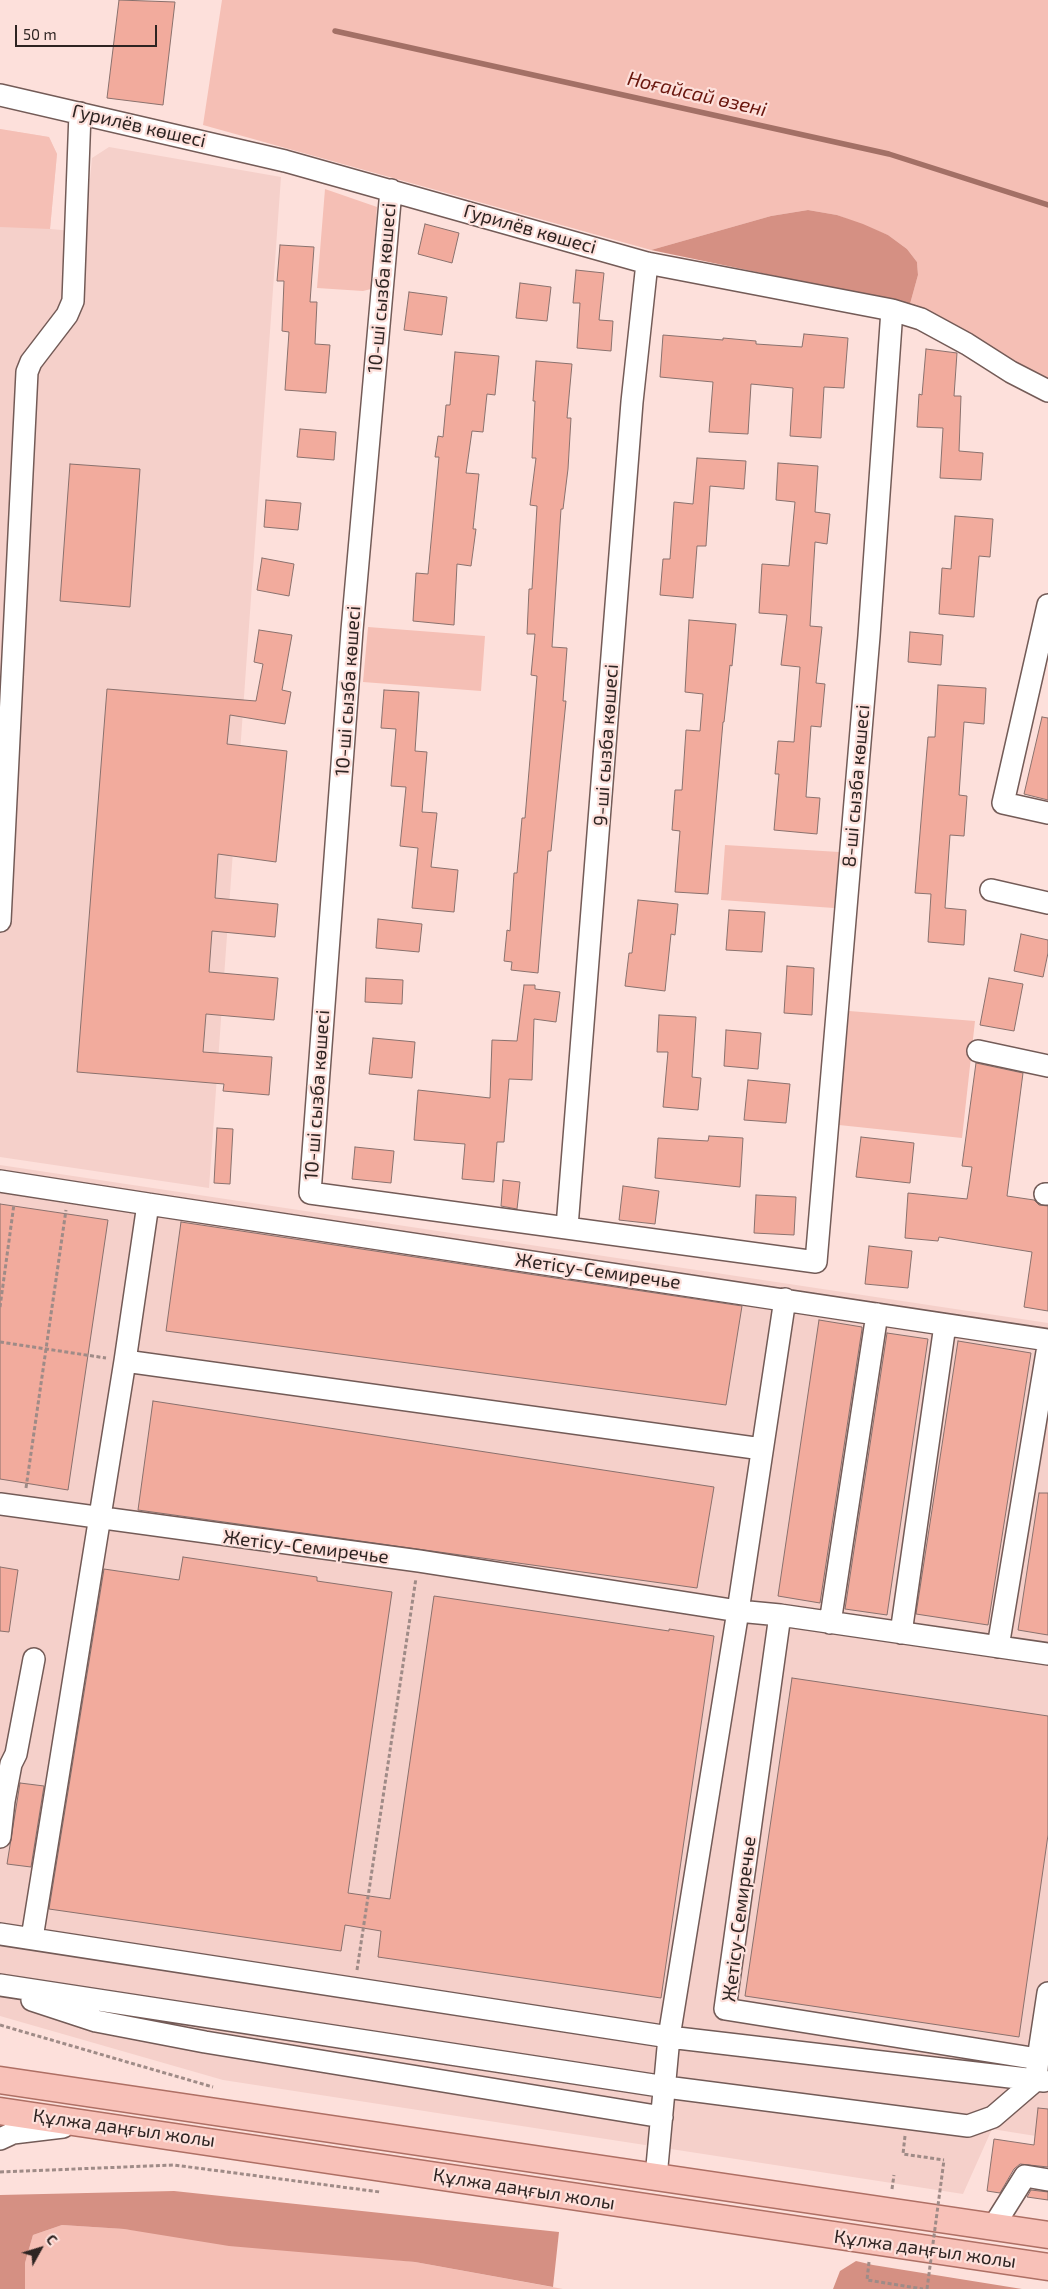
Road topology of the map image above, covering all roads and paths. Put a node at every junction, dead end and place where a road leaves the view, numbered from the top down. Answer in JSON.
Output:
{"nodes":[{"id":1,"x":0,"y":95,"type":"edge"},
{"id":2,"x":80,"y":113,"type":"junction"},
{"id":3,"x":391,"y":190,"type":"junction"},
{"id":4,"x":647,"y":263,"type":"junction"},
{"id":5,"x":892,"y":310,"type":"junction"},
{"id":6,"x":1048,"y":391,"type":"edge"},
{"id":7,"x":1048,"y":605,"type":"edge"},
{"id":8,"x":1048,"y":812,"type":"edge"},
{"id":9,"x":992,"y":890,"type":"dead end"},
{"id":10,"x":1048,"y":902,"type":"edge"},
{"id":11,"x":0,"y":921,"type":"edge"},
{"id":12,"x":978,"y":1051,"type":"dead end"},
{"id":13,"x":1048,"y":1066,"type":"edge"},
{"id":14,"x":8,"y":1182,"type":"edge"},
{"id":15,"x":69,"y":1192,"type":"junction"},
{"id":16,"x":148,"y":1204,"type":"junction"},
{"id":17,"x":567,"y":1227,"type":"junction"},
{"id":18,"x":785,"y":1299,"type":"junction"},
{"id":19,"x":0,"y":1307,"type":"edge"},
{"id":20,"x":877,"y":1314,"type":"junction"},
{"id":21,"x":946,"y":1325,"type":"junction"},
{"id":22,"x":1048,"y":1340,"type":"edge"},
{"id":23,"x":0,"y":1342,"type":"edge"},
{"id":24,"x":1048,"y":1346,"type":"edge"},
{"id":25,"x":46,"y":1349,"type":"junction"},
{"id":26,"x":125,"y":1361,"type":"junction"},
{"id":27,"x":762,"y":1449,"type":"junction"},
{"id":28,"x":0,"y":1504,"type":"edge"},
{"id":29,"x":23,"y":1508,"type":"junction"},
{"id":30,"x":99,"y":1520,"type":"junction"},
{"id":31,"x":418,"y":1561,"type":"junction"},
{"id":32,"x":738,"y":1611,"type":"junction"},
{"id":33,"x":780,"y":1616,"type":"junction"},
{"id":34,"x":830,"y":1623,"type":"junction"},
{"id":35,"x":901,"y":1633,"type":"junction"},
{"id":36,"x":998,"y":1647,"type":"junction"},
{"id":37,"x":1048,"y":1654,"type":"edge"},
{"id":38,"x":34,"y":1658,"type":"dead end"},
{"id":39,"x":0,"y":1837,"type":"edge"},
{"id":40,"x":0,"y":1934,"type":"edge"},
{"id":41,"x":32,"y":1938,"type":"junction"},
{"id":42,"x":7,"y":1986,"type":"edge"},
{"id":43,"x":354,"y":1988,"type":"junction"},
{"id":44,"x":1048,"y":1993,"type":"edge"},
{"id":45,"x":669,"y":2037,"type":"junction"},
{"id":46,"x":1038,"y":2059,"type":"junction"},
{"id":47,"x":0,"y":2071,"type":"edge"},
{"id":48,"x":0,"y":2080,"type":"edge"},
{"id":49,"x":1042,"y":2081,"type":"edge"},
{"id":50,"x":666,"y":2087,"type":"junction"},
{"id":51,"x":121,"y":2099,"type":"junction"},
{"id":52,"x":0,"y":2110,"type":"edge"},
{"id":53,"x":662,"y":2117,"type":"junction"},
{"id":54,"x":120,"y":2127,"type":"junction"},
{"id":55,"x":0,"y":2139,"type":"edge"},
{"id":56,"x":903,"y":2154,"type":"dead end"},
{"id":57,"x":0,"y":2172,"type":"edge"},
{"id":58,"x":894,"y":2175,"type":"dead end"},
{"id":59,"x":656,"y":2176,"type":"junction"},
{"id":60,"x":1048,"y":2180,"type":"edge"},
{"id":61,"x":382,"y":2193,"type":"dead end"},
{"id":62,"x":892,"y":2194,"type":"dead end"},
{"id":63,"x":993,"y":2227,"type":"junction"},
{"id":64,"x":1048,"y":2235,"type":"edge"},
{"id":65,"x":1048,"y":2267,"type":"edge"},
{"id":66,"x":867,"y":2280,"type":"dead end"},
{"id":67,"x":923,"y":2289,"type":"edge"},
{"id":68,"x":926,"y":2289,"type":"edge"}],
"edges":[{"from":1,"to":2,"type":"street","name":"Гурилёв көшесі"},
{"from":2,"to":3,"type":"street","name":"Гурилёв көшесі"},
{"from":2,"to":11,"type":"street"},
{"from":3,"to":4,"type":"street","name":"Гурилёв көшесі"},
{"from":3,"to":17,"type":"street","name":"10-ші сызба көшесі"},
{"from":4,"to":5,"type":"street","name":"Гурилёв көшесі"},
{"from":4,"to":17,"type":"street","name":"9-ші сызба көшесі"},
{"from":5,"to":6,"type":"street","name":"Гурилёв көшесі"},
{"from":5,"to":17,"type":"street","name":"8-ші сызба көшесі"},
{"from":7,"to":8,"type":"street"},
{"from":9,"to":10,"type":"street"},
{"from":12,"to":13,"type":"street"},
{"from":14,"to":15,"type":"street","name":"Жетісу-Семиречье"},
{"from":14,"to":19,"type":"path"},
{"from":15,"to":16,"type":"street","name":"Жетісу-Семиречье"},
{"from":15,"to":25,"type":"path"},
{"from":16,"to":18,"type":"street","name":"Жетісу-Семиречье"},
{"from":16,"to":26,"type":"street"},
{"from":18,"to":20,"type":"street","name":"Жетісу-Семиречье"},
{"from":18,"to":27,"type":"street"},
{"from":20,"to":21,"type":"street","name":"Жетісу-Семиречье"},
{"from":20,"to":34,"type":"street"},
{"from":21,"to":22,"type":"street","name":"Жетісу-Семиречье"},
{"from":21,"to":35,"type":"street"},
{"from":23,"to":25,"type":"path"},
{"from":24,"to":36,"type":"street"},
{"from":25,"to":26,"type":"path"},
{"from":25,"to":29,"type":"path"},
{"from":26,"to":27,"type":"street"},
{"from":26,"to":30,"type":"street"},
{"from":27,"to":32,"type":"street"},
{"from":28,"to":29,"type":"street","name":"Жетісу-Семиречье"},
{"from":29,"to":30,"type":"street","name":"Жетісу-Семиречье"},
{"from":30,"to":31,"type":"street","name":"Жетісу-Семиречье"},
{"from":30,"to":41,"type":"street"},
{"from":31,"to":32,"type":"street","name":"Жетісу-Семиречье"},
{"from":31,"to":43,"type":"path"},
{"from":32,"to":33,"type":"street","name":"Жетісу-Семиречье"},
{"from":32,"to":45,"type":"street"},
{"from":33,"to":34,"type":"street","name":"Жетісу-Семиречье"},
{"from":33,"to":46,"type":"street","name":"Жетісу-Семиречье"},
{"from":34,"to":35,"type":"street","name":"Жетісу-Семиречье"},
{"from":35,"to":36,"type":"street","name":"Жетісу-Семиречье"},
{"from":36,"to":37,"type":"street","name":"Жетісу-Семиречье"},
{"from":38,"to":39,"type":"street"},
{"from":40,"to":41,"type":"street"},
{"from":41,"to":43,"type":"street"},
{"from":42,"to":50,"type":"street"},
{"from":42,"to":53,"type":"street"},
{"from":43,"to":45,"type":"street"},
{"from":44,"to":46,"type":"street"},
{"from":45,"to":49,"type":"street"},
{"from":45,"to":50,"type":"street"},
{"from":46,"to":49,"type":"street"},
{"from":47,"to":51,"type":"main road"},
{"from":48,"to":51,"type":"main road","name":"Құлжа даңғыл жолы"},
{"from":49,"to":50,"type":"street"},
{"from":50,"to":53,"type":"street"},
{"from":51,"to":59,"type":"main road","name":"Құлжа даңғыл жолы"},
{"from":52,"to":54,"type":"main road","name":"Құлжа даңғыл жолы"},
{"from":53,"to":59,"type":"street"},
{"from":54,"to":55,"type":"street"},
{"from":54,"to":65,"type":"main road","name":"Құлжа даңғыл жолы"},
{"from":56,"to":68,"type":"path","bridge":true},
{"from":57,"to":61,"type":"path"},
{"from":58,"to":62,"type":"path"},
{"from":59,"to":63,"type":"main road","name":"Құлжа даңғыл жолы"},
{"from":60,"to":63,"type":"street"},
{"from":63,"to":64,"type":"main road","name":"Құлжа даңғыл жолы"},
{"from":66,"to":67,"type":"path"}]}
